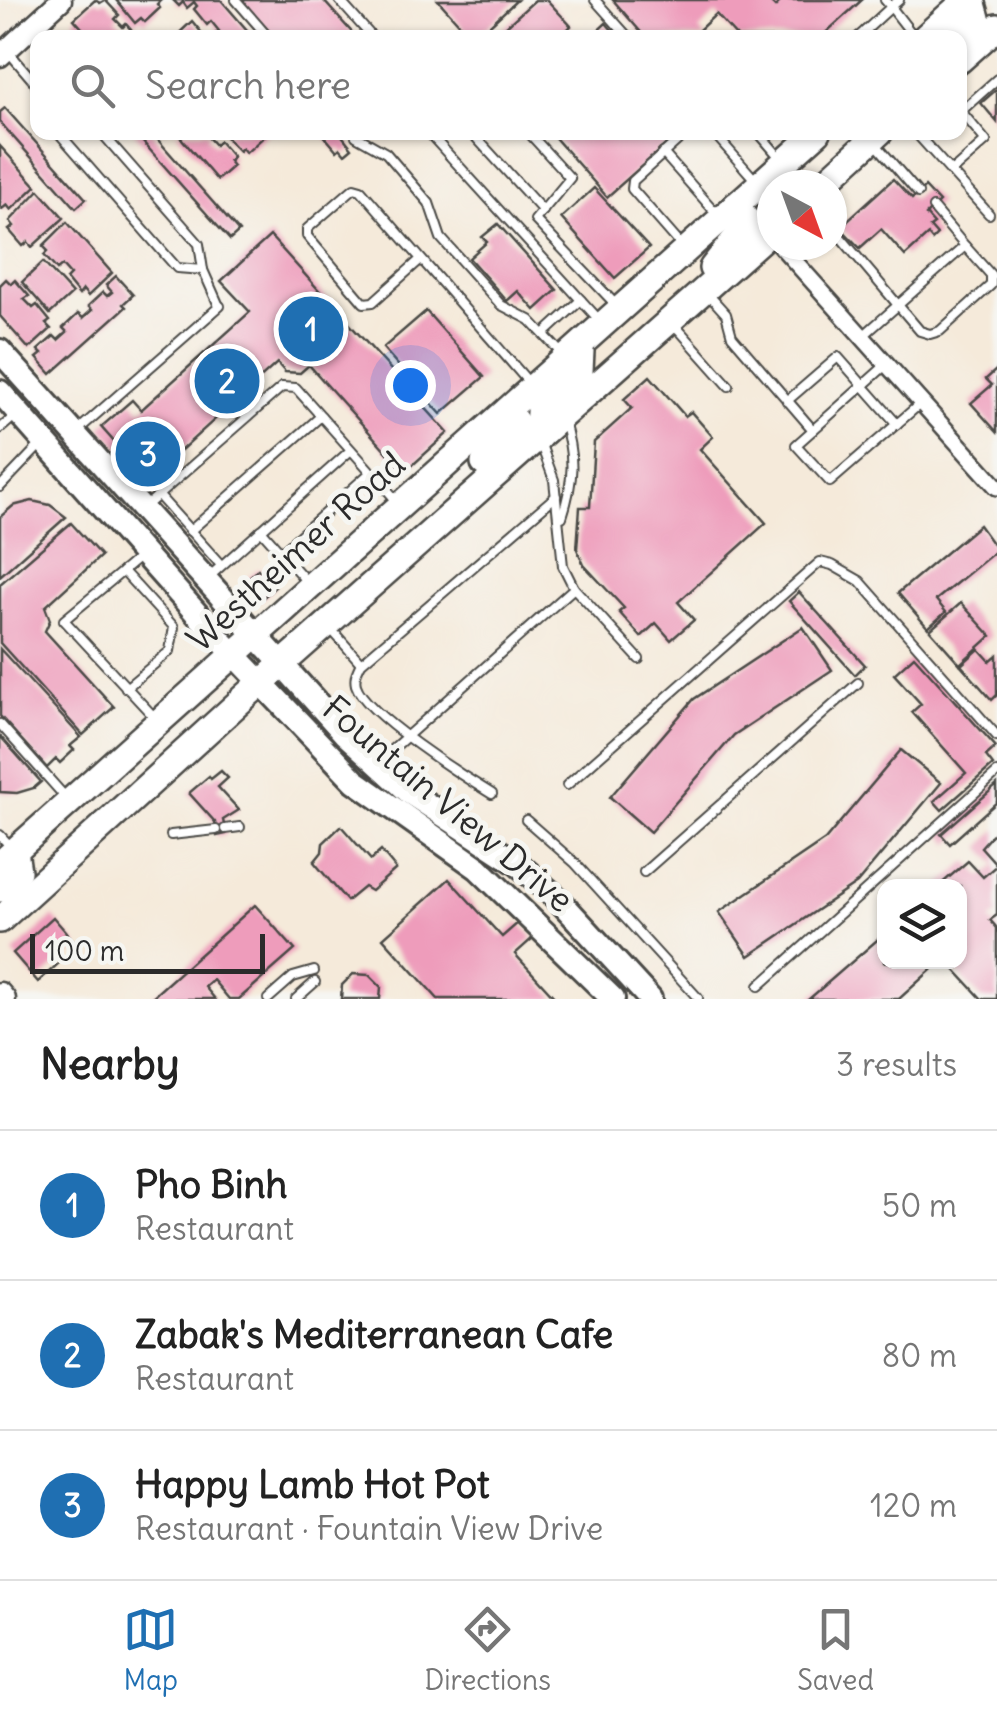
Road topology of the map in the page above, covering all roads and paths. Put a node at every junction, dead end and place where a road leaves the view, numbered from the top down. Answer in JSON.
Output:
{"nodes":[{"id":1,"x":61,"y":0,"type":"edge"},
{"id":2,"x":236,"y":0,"type":"edge"},
{"id":3,"x":338,"y":0,"type":"edge"},
{"id":4,"x":595,"y":0,"type":"edge"},
{"id":5,"x":899,"y":0,"type":"edge"},
{"id":6,"x":969,"y":0,"type":"edge"},
{"id":7,"x":995,"y":0,"type":"edge"},
{"id":8,"x":888,"y":4,"type":"edge"},
{"id":9,"x":997,"y":26,"type":"edge"},
{"id":10,"x":262,"y":30,"type":"edge"},
{"id":11,"x":366,"y":30,"type":"edge"},
{"id":12,"x":622,"y":30,"type":"edge"},
{"id":13,"x":868,"y":30,"type":"edge"},
{"id":14,"x":909,"y":30,"type":"edge"},
{"id":15,"x":933,"y":30,"type":"edge"},
{"id":16,"x":966,"y":30,"type":"edge"},
{"id":17,"x":3,"y":53,"type":"edge"},
{"id":18,"x":967,"y":54,"type":"edge"},
{"id":19,"x":30,"y":78,"type":"edge"},
{"id":20,"x":997,"y":80,"type":"edge"},
{"id":21,"x":967,"y":105,"type":"edge"},
{"id":22,"x":967,"y":119,"type":"edge"},
{"id":23,"x":65,"y":140,"type":"edge"},
{"id":24,"x":108,"y":140,"type":"edge"},
{"id":25,"x":365,"y":140,"type":"edge"},
{"id":26,"x":435,"y":140,"type":"edge"},
{"id":27,"x":478,"y":140,"type":"edge"},
{"id":28,"x":535,"y":140,"type":"edge"},
{"id":29,"x":678,"y":140,"type":"edge"},
{"id":30,"x":723,"y":140,"type":"edge"},
{"id":31,"x":761,"y":140,"type":"edge"},
{"id":32,"x":811,"y":140,"type":"edge"},
{"id":33,"x":872,"y":140,"type":"edge"},
{"id":34,"x":879,"y":140,"type":"edge"},
{"id":35,"x":926,"y":140,"type":"edge"},
{"id":36,"x":924,"y":142,"type":"joint"},
{"id":37,"x":663,"y":153,"type":"junction"},
{"id":38,"x":758,"y":170,"type":"edge"},
{"id":39,"x":770,"y":170,"type":"edge"},
{"id":40,"x":785,"y":170,"type":"edge"},
{"id":41,"x":839,"y":170,"type":"edge"},
{"id":42,"x":951,"y":172,"type":"junction"},
{"id":43,"x":918,"y":193,"type":"dead end"},
{"id":44,"x":757,"y":194,"type":"edge"},
{"id":45,"x":933,"y":208,"type":"dead end"},
{"id":46,"x":543,"y":211,"type":"junction"},
{"id":47,"x":728,"y":212,"type":"junction"},
{"id":48,"x":989,"y":214,"type":"dead end"},
{"id":49,"x":847,"y":244,"type":"edge"},
{"id":50,"x":965,"y":246,"type":"junction"},
{"id":51,"x":757,"y":249,"type":"edge"},
{"id":52,"x":686,"y":250,"type":"junction"},
{"id":53,"x":421,"y":259,"type":"junction"},
{"id":54,"x":794,"y":260,"type":"edge"},
{"id":55,"x":203,"y":270,"type":"junction"},
{"id":56,"x":704,"y":290,"type":"junction"},
{"id":57,"x":582,"y":300,"type":"junction"},
{"id":58,"x":898,"y":306,"type":"junction"},
{"id":59,"x":675,"y":316,"type":"junction"},
{"id":60,"x":613,"y":318,"type":"junction"},
{"id":61,"x":544,"y":334,"type":"junction"},
{"id":62,"x":862,"y":336,"type":"junction"},
{"id":63,"x":0,"y":352,"type":"edge"},
{"id":64,"x":574,"y":352,"type":"junction"},
{"id":65,"x":887,"y":364,"type":"junction"},
{"id":66,"x":729,"y":386,"type":"dead end"},
{"id":67,"x":863,"y":386,"type":"junction"},
{"id":68,"x":534,"y":388,"type":"junction"},
{"id":69,"x":0,"y":392,"type":"edge"},
{"id":70,"x":787,"y":401,"type":"junction"},
{"id":71,"x":922,"y":403,"type":"junction"},
{"id":72,"x":508,"y":410,"type":"junction"},
{"id":73,"x":19,"y":412,"type":"junction"},
{"id":74,"x":321,"y":416,"type":"junction"},
{"id":75,"x":562,"y":416,"type":"junction"},
{"id":76,"x":897,"y":424,"type":"junction"},
{"id":77,"x":70,"y":428,"type":"junction"},
{"id":78,"x":0,"y":429,"type":"edge"},
{"id":79,"x":812,"y":430,"type":"junction"},
{"id":80,"x":538,"y":438,"type":"junction"},
{"id":81,"x":44,"y":440,"type":"junction"},
{"id":82,"x":352,"y":450,"type":"junction"},
{"id":83,"x":372,"y":472,"type":"junction"},
{"id":84,"x":0,"y":487,"type":"edge"},
{"id":85,"x":997,"y":487,"type":"edge"},
{"id":86,"x":556,"y":496,"type":"junction"},
{"id":87,"x":151,"y":502,"type":"junction"},
{"id":88,"x":402,"y":506,"type":"junction"},
{"id":89,"x":561,"y":521,"type":"junction"},
{"id":90,"x":442,"y":524,"type":"junction"},
{"id":91,"x":261,"y":530,"type":"junction"},
{"id":92,"x":190,"y":531,"type":"junction"},
{"id":93,"x":144,"y":553,"type":"junction"},
{"id":94,"x":280,"y":553,"type":"junction"},
{"id":95,"x":124,"y":571,"type":"junction"},
{"id":96,"x":214,"y":572,"type":"junction"},
{"id":97,"x":310,"y":586,"type":"junction"},
{"id":98,"x":574,"y":588,"type":"junction"},
{"id":99,"x":327,"y":624,"type":"junction"},
{"id":100,"x":256,"y":634,"type":"junction"},
{"id":101,"x":233,"y":654,"type":"junction"},
{"id":102,"x":638,"y":659,"type":"dead end"},
{"id":103,"x":361,"y":663,"type":"junction"},
{"id":104,"x":282,"y":664,"type":"junction"},
{"id":105,"x":858,"y":682,"type":"dead end"},
{"id":106,"x":260,"y":683,"type":"junction"},
{"id":107,"x":126,"y":688,"type":"junction"},
{"id":108,"x":158,"y":722,"type":"junction"},
{"id":109,"x":0,"y":724,"type":"edge"},
{"id":110,"x":997,"y":736,"type":"edge"},
{"id":111,"x":408,"y":737,"type":"junction"},
{"id":112,"x":378,"y":763,"type":"junction"},
{"id":113,"x":997,"y":773,"type":"edge"},
{"id":114,"x":567,"y":785,"type":"dead end"},
{"id":115,"x":492,"y":794,"type":"dead end"},
{"id":116,"x":70,"y":801,"type":"junction"},
{"id":117,"x":526,"y":820,"type":"dead end"},
{"id":118,"x":240,"y":827,"type":"dead end"},
{"id":119,"x":469,"y":830,"type":"junction"},
{"id":120,"x":171,"y":835,"type":"dead end"},
{"id":121,"x":495,"y":847,"type":"junction"},
{"id":122,"x":5,"y":850,"type":"edge"},
{"id":123,"x":453,"y":851,"type":"junction"},
{"id":124,"x":478,"y":868,"type":"junction"},
{"id":125,"x":644,"y":872,"type":"dead end"},
{"id":126,"x":0,"y":889,"type":"edge"},
{"id":127,"x":0,"y":920,"type":"edge"},
{"id":128,"x":314,"y":970,"type":"dead end"},
{"id":129,"x":315,"y":982,"type":"dead end"},
{"id":130,"x":758,"y":986,"type":"dead end"},
{"id":131,"x":0,"y":993,"type":"edge"},
{"id":132,"x":698,"y":998,"type":"edge"},
{"id":133,"x":6,"y":999,"type":"edge"},
{"id":134,"x":268,"y":999,"type":"edge"},
{"id":135,"x":296,"y":999,"type":"edge"},
{"id":136,"x":613,"y":999,"type":"edge"},
{"id":137,"x":650,"y":999,"type":"edge"}],
"edges":[{"from":1,"to":17,"type":"street"},
{"from":2,"to":10,"type":"lane"},
{"from":3,"to":11,"type":"lane"},
{"from":4,"to":12,"type":"lane"},
{"from":5,"to":8,"type":"lane"},
{"from":6,"to":15,"type":"main road"},
{"from":6,"to":16,"type":"main road"},
{"from":7,"to":9,"type":"main road"},
{"from":8,"to":13,"type":"lane"},
{"from":8,"to":14,"type":"lane"},
{"from":9,"to":18,"type":"main road"},
{"from":17,"to":19,"type":"lane"},
{"from":20,"to":21,"type":"lane"},
{"from":22,"to":42,"type":"lane"},
{"from":23,"to":55,"type":"lane"},
{"from":24,"to":55,"type":"lane"},
{"from":25,"to":61,"type":"lane"},
{"from":26,"to":57,"type":"lane"},
{"from":27,"to":46,"type":"lane"},
{"from":28,"to":46,"type":"lane"},
{"from":29,"to":37,"type":"lane"},
{"from":30,"to":38,"type":"lane"},
{"from":31,"to":39,"type":"lane"},
{"from":32,"to":40,"type":"main road","name":"Westheimer Road"},
{"from":33,"to":41,"type":"main road"},
{"from":34,"to":43,"type":"lane"},
{"from":35,"to":36,"type":"lane"},
{"from":36,"to":42,"type":"lane"},
{"from":37,"to":47,"type":"lane"},
{"from":37,"to":52,"type":"lane"},
{"from":42,"to":48,"type":"lane"},
{"from":44,"to":47,"type":"main road","name":"Westheimer Road"},
{"from":45,"to":50,"type":"lane"},
{"from":46,"to":60,"type":"lane"},
{"from":47,"to":52,"type":"main road","name":"Westheimer Road"},
{"from":47,"to":59,"type":"main road"},
{"from":49,"to":58,"type":"lane"},
{"from":50,"to":58,"type":"lane"},
{"from":50,"to":58,"type":"lane"},
{"from":51,"to":56,"type":"main road","name":"Westheimer Road"},
{"from":52,"to":60,"type":"main road","name":"Westheimer Road"},
{"from":53,"to":53,"type":"lane"},
{"from":53,"to":68,"type":"lane"},
{"from":54,"to":62,"type":"street"},
{"from":55,"to":77,"type":"lane"},
{"from":56,"to":59,"type":"main road","name":"Westheimer Road"},
{"from":56,"to":70,"type":"lane"},
{"from":57,"to":60,"type":"lane"},
{"from":57,"to":61,"type":"lane"},
{"from":58,"to":62,"type":"lane"},
{"from":59,"to":66,"type":"lane"},
{"from":59,"to":75,"type":"main road","name":"Westheimer Road"},
{"from":60,"to":64,"type":"main road","name":"Westheimer Road"},
{"from":61,"to":64,"type":"lane"},
{"from":62,"to":65,"type":"street"},
{"from":63,"to":77,"type":"main road","name":"Fountain View Drive"},
{"from":64,"to":68,"type":"main road","name":"Westheimer Road"},
{"from":64,"to":80,"type":"main road"},
{"from":65,"to":67,"type":"lane"},
{"from":65,"to":71,"type":"street"},
{"from":67,"to":70,"type":"lane"},
{"from":67,"to":76,"type":"lane"},
{"from":67,"to":79,"type":"lane"},
{"from":68,"to":72,"type":"main road","name":"Westheimer Road"},
{"from":69,"to":73,"type":"main road","name":"Fountain View Drive"},
{"from":70,"to":79,"type":"lane"},
{"from":71,"to":76,"type":"lane"},
{"from":71,"to":85,"type":"street"},
{"from":72,"to":88,"type":"main road","name":"Westheimer Road"},
{"from":72,"to":90,"type":"main road"},
{"from":73,"to":78,"type":"lane"},
{"from":73,"to":81,"type":"main road","name":"Fountain View Drive"},
{"from":74,"to":82,"type":"lane"},
{"from":74,"to":87,"type":"lane"},
{"from":74,"to":92,"type":"lane"},
{"from":75,"to":80,"type":"main road","name":"Westheimer Road"},
{"from":75,"to":89,"type":"lane"},
{"from":76,"to":79,"type":"lane"},
{"from":77,"to":81,"type":"main road"},
{"from":77,"to":87,"type":"main road","name":"Fountain View Drive"},
{"from":80,"to":86,"type":"lane"},
{"from":80,"to":90,"type":"main road","name":"Westheimer Road"},
{"from":81,"to":84,"type":"lane"},
{"from":81,"to":93,"type":"main road","name":"Fountain View Drive"},
{"from":82,"to":83,"type":"lane"},
{"from":82,"to":91,"type":"lane"},
{"from":83,"to":88,"type":"lane"},
{"from":83,"to":94,"type":"lane"},
{"from":86,"to":89,"type":"lane"},
{"from":86,"to":103,"type":"lane"},
{"from":87,"to":92,"type":"lane"},
{"from":87,"to":96,"type":"main road","name":"Fountain View Drive"},
{"from":88,"to":97,"type":"main road","name":"Westheimer Road"},
{"from":89,"to":98,"type":"lane"},
{"from":90,"to":99,"type":"main road","name":"Westheimer Road"},
{"from":91,"to":94,"type":"lane"},
{"from":91,"to":96,"type":"lane"},
{"from":92,"to":96,"type":"lane"},
{"from":93,"to":95,"type":"lane"},
{"from":93,"to":101,"type":"main road","name":"Fountain View Drive"},
{"from":94,"to":97,"type":"lane"},
{"from":95,"to":107,"type":"lane"},
{"from":95,"to":107,"type":"lane"},
{"from":96,"to":100,"type":"main road","name":"Fountain View Drive"},
{"from":97,"to":100,"type":"main road","name":"Westheimer Road"},
{"from":98,"to":102,"type":"lane"},
{"from":98,"to":111,"type":"lane"},
{"from":99,"to":103,"type":"lane"},
{"from":99,"to":104,"type":"main road","name":"Westheimer Road"},
{"from":100,"to":101,"type":"main road","name":"Westheimer Road"},
{"from":100,"to":104,"type":"main road","name":"Fountain View Drive"},
{"from":101,"to":106,"type":"main road","name":"Fountain View Drive"},
{"from":101,"to":108,"type":"main road","name":"Westheimer Road"},
{"from":103,"to":111,"type":"lane"},
{"from":104,"to":106,"type":"main road","name":"Westheimer Road"},
{"from":104,"to":112,"type":"main road","name":"Fountain View Drive"},
{"from":105,"to":125,"type":"lane"},
{"from":106,"to":123,"type":"main road","name":"Fountain View Drive"},
{"from":106,"to":127,"type":"main road","name":"Westheimer Road"},
{"from":107,"to":108,"type":"lane"},
{"from":108,"to":116,"type":"main road","name":"Westheimer Road"},
{"from":109,"to":116,"type":"lane"},
{"from":110,"to":114,"type":"lane"},
{"from":111,"to":112,"type":"lane"},
{"from":111,"to":115,"type":"lane"},
{"from":112,"to":119,"type":"main road","name":"Fountain View Drive"},
{"from":113,"to":130,"type":"lane"},
{"from":116,"to":122,"type":"main road","name":"Westheimer Road"},
{"from":117,"to":132,"type":"lane"},
{"from":118,"to":120,"type":"lane"},
{"from":119,"to":121,"type":"main road","name":"Fountain View Drive"},
{"from":119,"to":123,"type":"main road"},
{"from":121,"to":124,"type":"main road"},
{"from":121,"to":137,"type":"main road","name":"Fountain View Drive"},
{"from":122,"to":126,"type":"main road"},
{"from":123,"to":124,"type":"main road","name":"Fountain View Drive"},
{"from":124,"to":136,"type":"main road","name":"Fountain View Drive"},
{"from":128,"to":134,"type":"lane"},
{"from":129,"to":135,"type":"lane"},
{"from":131,"to":133,"type":"street"}]}
